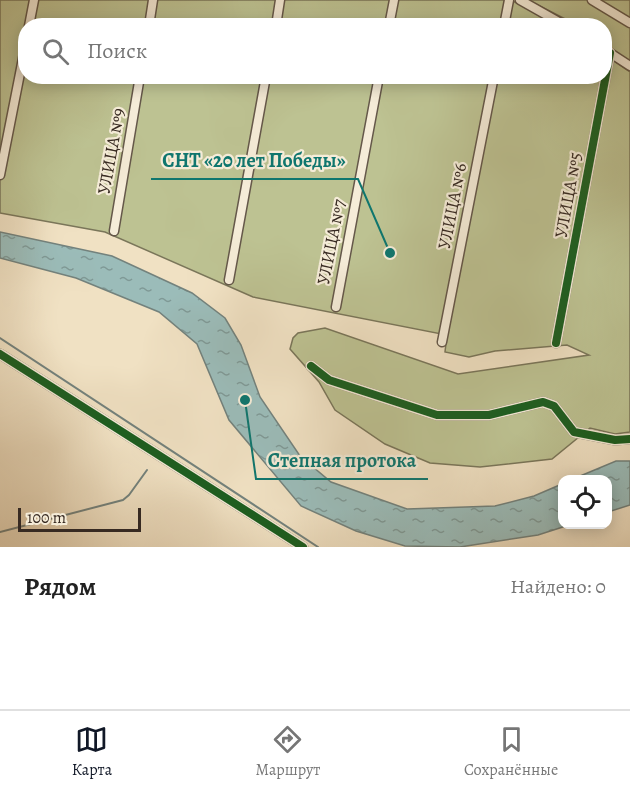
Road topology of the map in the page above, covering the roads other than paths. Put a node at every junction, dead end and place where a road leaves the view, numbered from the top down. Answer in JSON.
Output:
{"nodes":[{"id":1,"x":34,"y":0,"type":"edge"},
{"id":2,"x":153,"y":0,"type":"edge"},
{"id":3,"x":280,"y":0,"type":"edge"},
{"id":4,"x":393,"y":0,"type":"edge"},
{"id":5,"x":509,"y":0,"type":"edge"},
{"id":6,"x":520,"y":0,"type":"edge"},
{"id":7,"x":592,"y":0,"type":"edge"},
{"id":8,"x":31,"y":18,"type":"edge"},
{"id":9,"x":150,"y":18,"type":"edge"},
{"id":10,"x":277,"y":18,"type":"edge"},
{"id":11,"x":390,"y":18,"type":"edge"},
{"id":12,"x":506,"y":18,"type":"edge"},
{"id":13,"x":552,"y":18,"type":"edge"},
{"id":14,"x":630,"y":23,"type":"edge"},
{"id":15,"x":612,"y":54,"type":"edge"},
{"id":16,"x":630,"y":66,"type":"edge"},
{"id":17,"x":18,"y":84,"type":"edge"},
{"id":18,"x":139,"y":84,"type":"edge"},
{"id":19,"x":266,"y":84,"type":"edge"},
{"id":20,"x":378,"y":84,"type":"edge"},
{"id":21,"x":492,"y":84,"type":"edge"},
{"id":22,"x":601,"y":84,"type":"edge"},
{"id":23,"x":0,"y":175,"type":"edge"},
{"id":24,"x":114,"y":231,"type":"dead end"},
{"id":25,"x":229,"y":280,"type":"dead end"},
{"id":26,"x":336,"y":307,"type":"dead end"},
{"id":27,"x":442,"y":342,"type":"dead end"},
{"id":28,"x":556,"y":343,"type":"dead end"},
{"id":29,"x":0,"y":354,"type":"edge"},
{"id":30,"x":311,"y":366,"type":"dead end"},
{"id":31,"x":630,"y":439,"type":"edge"},
{"id":32,"x":303,"y":547,"type":"edge"}],
"edges":[{"from":1,"to":8,"type":"street"},
{"from":2,"to":9,"type":"street"},
{"from":3,"to":10,"type":"street"},
{"from":4,"to":11,"type":"street"},
{"from":5,"to":12,"type":"street"},
{"from":6,"to":13,"type":"street"},
{"from":7,"to":14,"type":"street"},
{"from":15,"to":16,"type":"street"},
{"from":17,"to":23,"type":"street"},
{"from":18,"to":24,"type":"street","name":"УЛИЦА №9"},
{"from":19,"to":25,"type":"street"},
{"from":20,"to":26,"type":"street","name":"УЛИЦА №7"},
{"from":21,"to":27,"type":"street","name":"УЛИЦА №6"},
{"from":22,"to":28,"type":"street","name":"УЛИЦА №5"},
{"from":29,"to":32,"type":"street"},
{"from":30,"to":31,"type":"street"}]}
